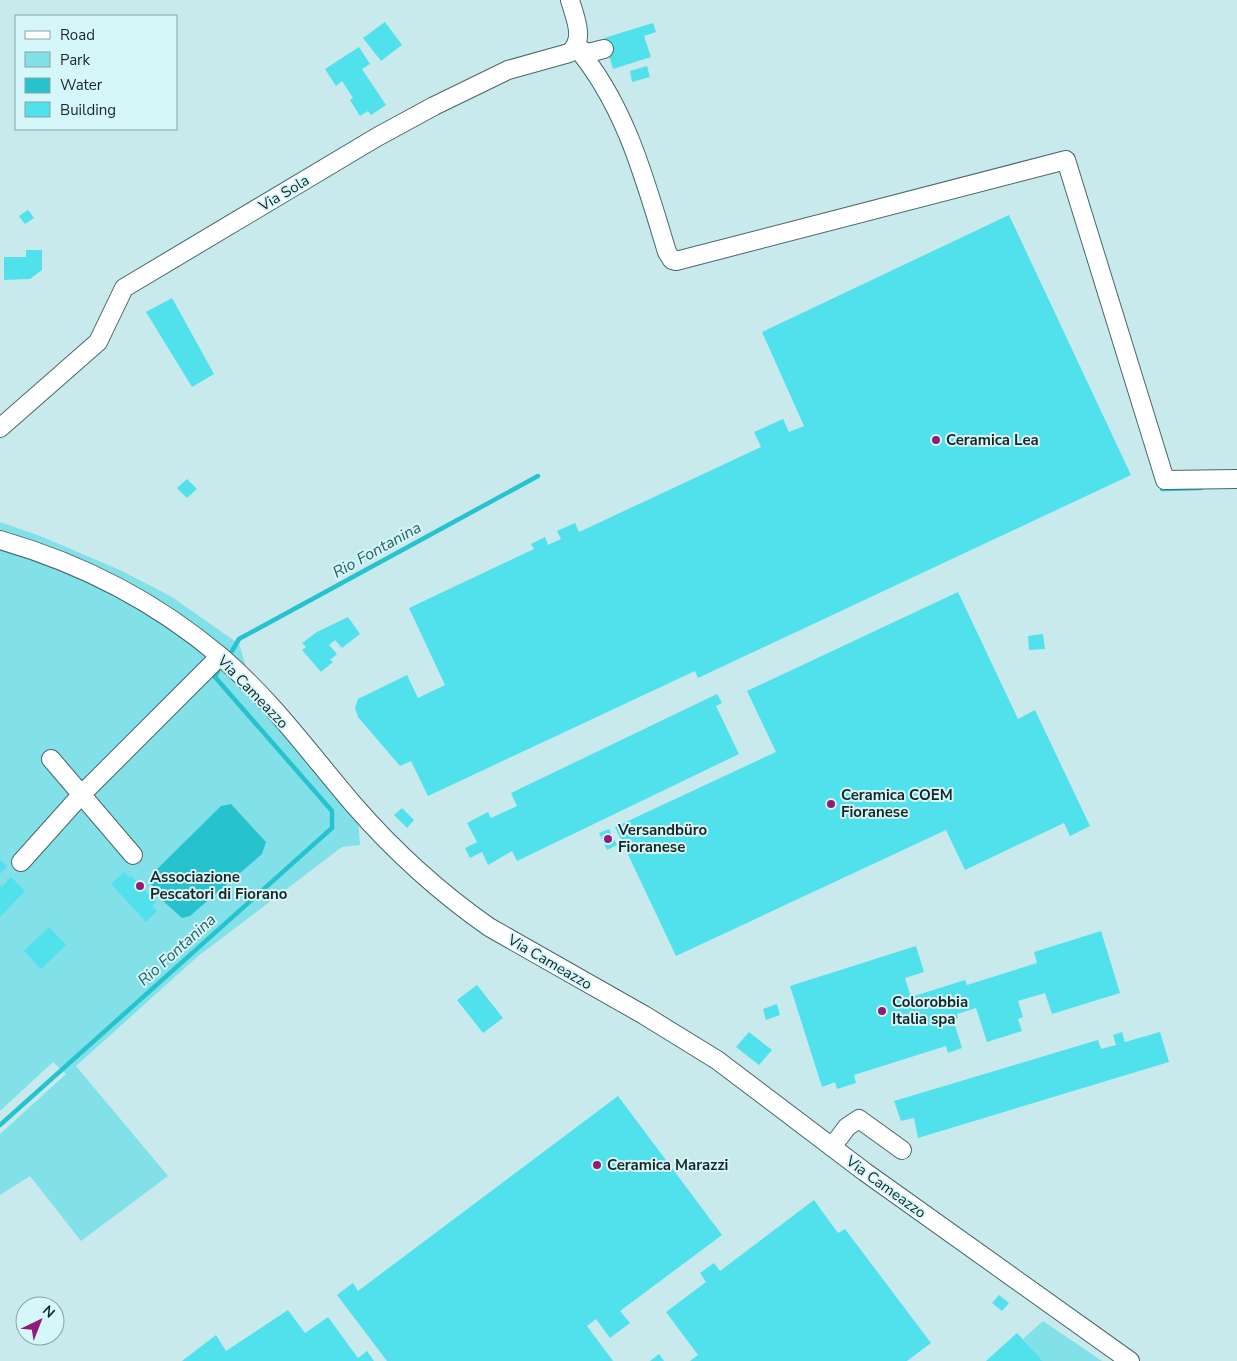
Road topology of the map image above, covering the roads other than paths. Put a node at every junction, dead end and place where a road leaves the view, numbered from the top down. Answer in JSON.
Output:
{"nodes":[{"id":1,"x":570,"y":0,"type":"edge"},
{"id":2,"x":576,"y":48,"type":"junction"},
{"id":3,"x":604,"y":49,"type":"dead end"},
{"id":4,"x":0,"y":428,"type":"edge"},
{"id":5,"x":1237,"y":479,"type":"edge"},
{"id":6,"x":0,"y":540,"type":"edge"},
{"id":7,"x":220,"y":656,"type":"junction"},
{"id":8,"x":51,"y":759,"type":"dead end"},
{"id":9,"x":82,"y":794,"type":"junction"},
{"id":10,"x":133,"y":855,"type":"dead end"},
{"id":11,"x":22,"y":862,"type":"dead end"},
{"id":12,"x":832,"y":1147,"type":"junction"},
{"id":13,"x":902,"y":1150,"type":"dead end"},
{"id":14,"x":1130,"y":1361,"type":"edge"}],
"edges":[{"from":1,"to":2,"type":"street"},
{"from":2,"to":3,"type":"street"},
{"from":2,"to":4,"type":"street","name":"Via Sola"},
{"from":2,"to":5,"type":"street"},
{"from":6,"to":7,"type":"street","name":"Via Cameazzo"},
{"from":7,"to":9,"type":"street"},
{"from":7,"to":12,"type":"street","name":"Via Cameazzo"},
{"from":8,"to":9,"type":"street"},
{"from":9,"to":10,"type":"street"},
{"from":9,"to":11,"type":"street"},
{"from":12,"to":13,"type":"street"},
{"from":12,"to":14,"type":"street","name":"Via Cameazzo"}]}
